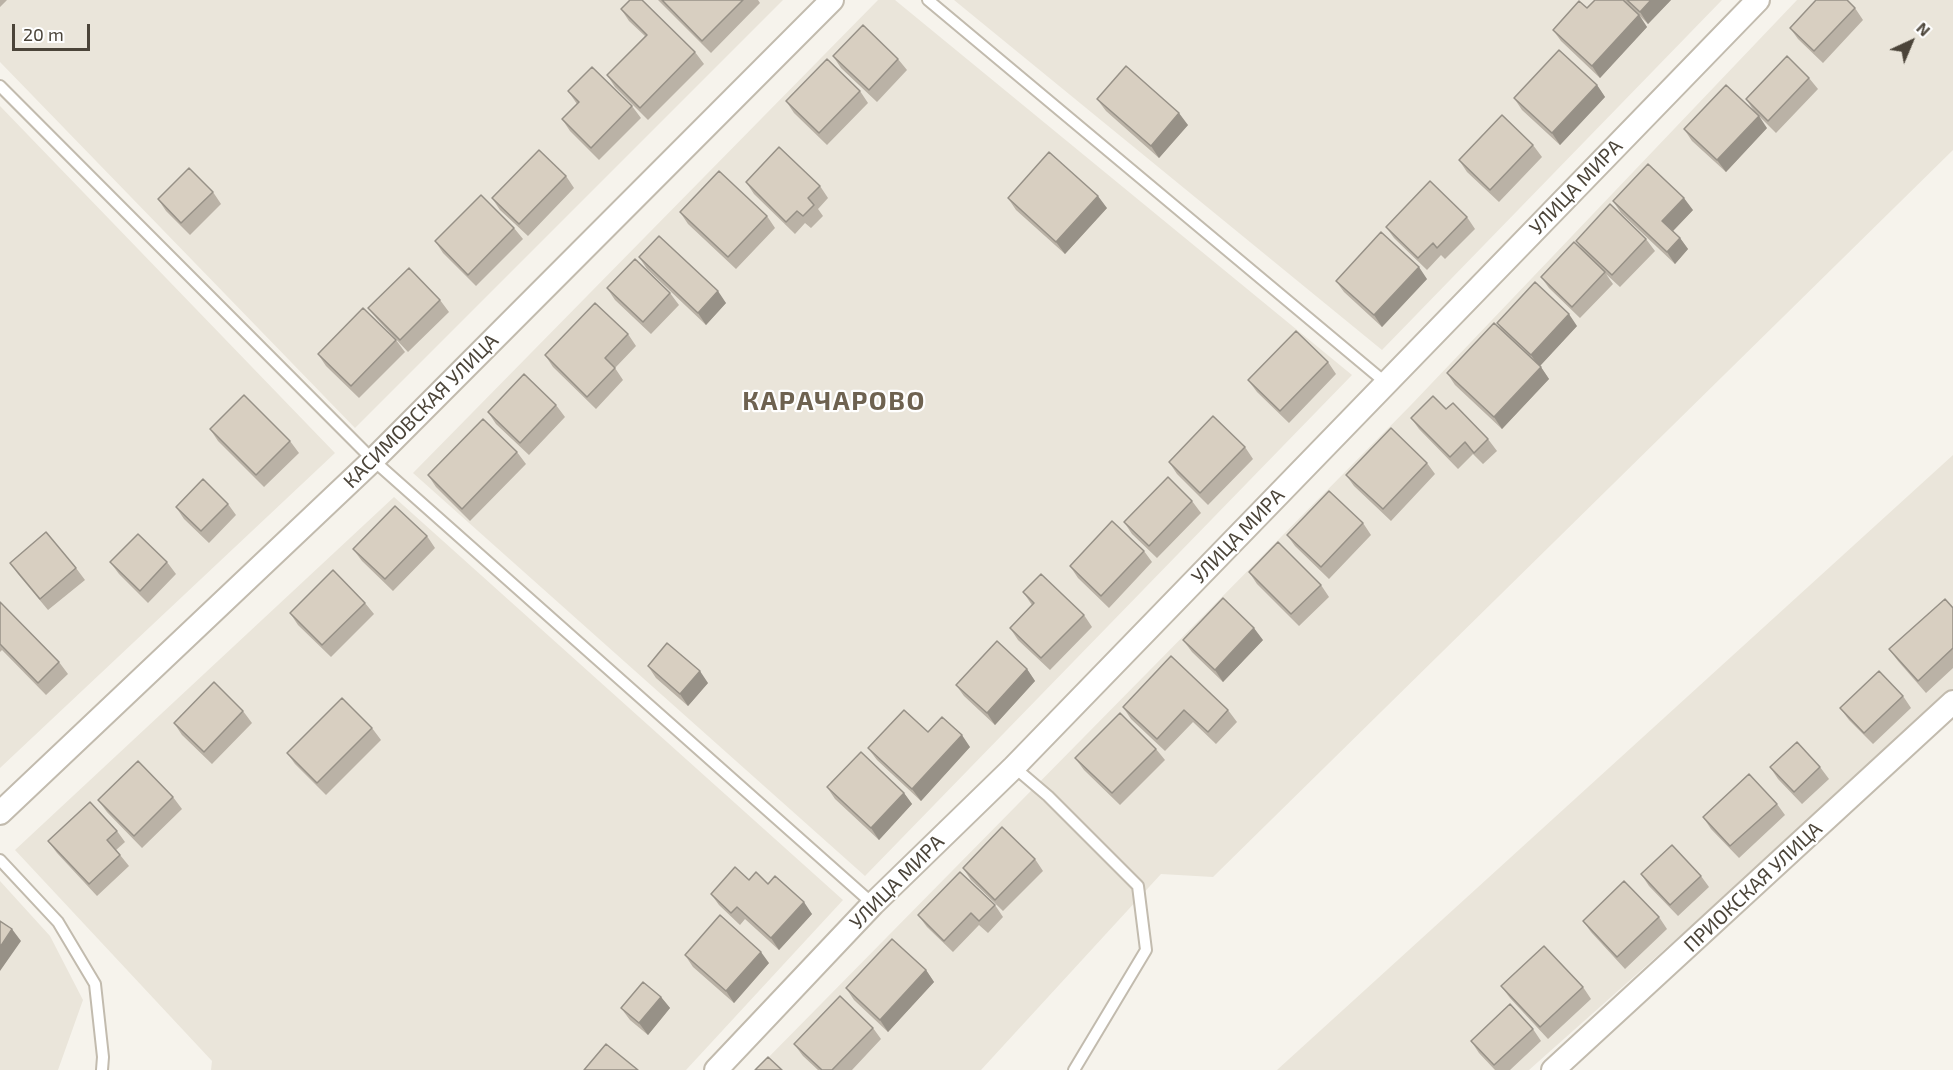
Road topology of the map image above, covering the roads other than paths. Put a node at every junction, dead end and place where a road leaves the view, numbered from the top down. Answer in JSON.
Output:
{"nodes":[{"id":1,"x":832,"y":0,"type":"edge"},
{"id":2,"x":928,"y":0,"type":"edge"},
{"id":3,"x":1758,"y":0,"type":"edge"},
{"id":4,"x":0,"y":86,"type":"edge"},
{"id":5,"x":1386,"y":383,"type":"junction"},
{"id":6,"x":373,"y":460,"type":"junction"},
{"id":7,"x":1953,"y":702,"type":"edge"},
{"id":8,"x":1014,"y":767,"type":"junction"},
{"id":9,"x":0,"y":813,"type":"edge"},
{"id":10,"x":0,"y":860,"type":"edge"},
{"id":11,"x":873,"y":904,"type":"junction"},
{"id":12,"x":102,"y":1070,"type":"edge"},
{"id":13,"x":716,"y":1070,"type":"edge"},
{"id":14,"x":1074,"y":1070,"type":"edge"},
{"id":15,"x":1553,"y":1070,"type":"edge"}],
"edges":[{"from":1,"to":6,"type":"street","name":"КАСИМОВСКАЯ УЛИЦА"},
{"from":2,"to":5,"type":"lane"},
{"from":3,"to":5,"type":"street","name":"УЛИЦА МИРА"},
{"from":4,"to":6,"type":"lane"},
{"from":5,"to":8,"type":"street","name":"УЛИЦА МИРА"},
{"from":6,"to":9,"type":"street","name":"КАСИМОВСКАЯ УЛИЦА"},
{"from":6,"to":11,"type":"lane"},
{"from":7,"to":15,"type":"street","name":"ПРИОКСКАЯ УЛИЦА"},
{"from":8,"to":11,"type":"street","name":"УЛИЦА МИРА"},
{"from":8,"to":14,"type":"lane"},
{"from":10,"to":12,"type":"lane"},
{"from":11,"to":13,"type":"street","name":"УЛИЦА МИРА"}]}
